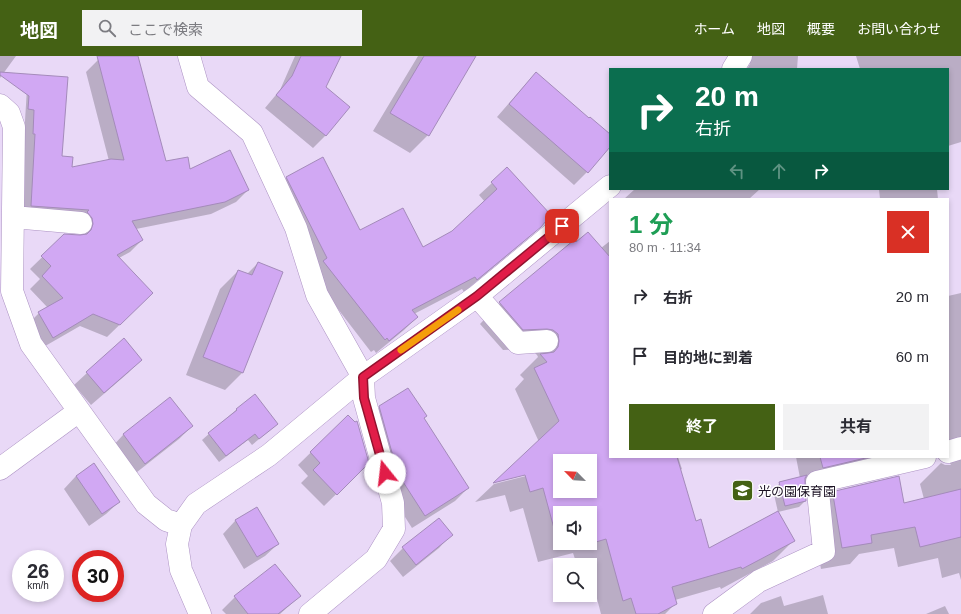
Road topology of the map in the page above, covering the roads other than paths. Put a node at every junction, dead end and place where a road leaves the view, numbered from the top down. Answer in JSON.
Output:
{"nodes":[{"id":1,"x":189,"y":56,"type":"edge"},
{"id":2,"x":741,"y":56,"type":"edge"},
{"id":3,"x":734,"y":68,"type":"edge"},
{"id":4,"x":0,"y":105,"type":"edge"},
{"id":5,"x":609,"y":187,"type":"edge"},
{"id":6,"x":13,"y":217,"type":"junction"},
{"id":7,"x":81,"y":223,"type":"dead end"},
{"id":8,"x":477,"y":296,"type":"junction"},
{"id":9,"x":547,"y":340,"type":"dead end"},
{"id":10,"x":363,"y":377,"type":"junction"},
{"id":11,"x":79,"y":411,"type":"junction"},
{"id":12,"x":961,"y":448,"type":"edge"},
{"id":13,"x":949,"y":452,"type":"edge"},
{"id":14,"x":921,"y":458,"type":"edge"},
{"id":15,"x":0,"y":469,"type":"edge"},
{"id":16,"x":181,"y":525,"type":"junction"},
{"id":17,"x":200,"y":614,"type":"edge"},
{"id":18,"x":310,"y":614,"type":"edge"},
{"id":19,"x":714,"y":614,"type":"edge"}],
"edges":[{"from":1,"to":10,"type":"street"},
{"from":2,"to":3,"type":"street"},
{"from":4,"to":6,"type":"street"},
{"from":5,"to":8,"type":"street"},
{"from":6,"to":7,"type":"street"},
{"from":6,"to":11,"type":"street"},
{"from":8,"to":9,"type":"street"},
{"from":8,"to":10,"type":"street"},
{"from":10,"to":16,"type":"street"},
{"from":10,"to":18,"type":"street"},
{"from":11,"to":15,"type":"street"},
{"from":11,"to":16,"type":"street"},
{"from":12,"to":13,"type":"street"},
{"from":14,"to":19,"type":"street"},
{"from":16,"to":17,"type":"street"}]}
